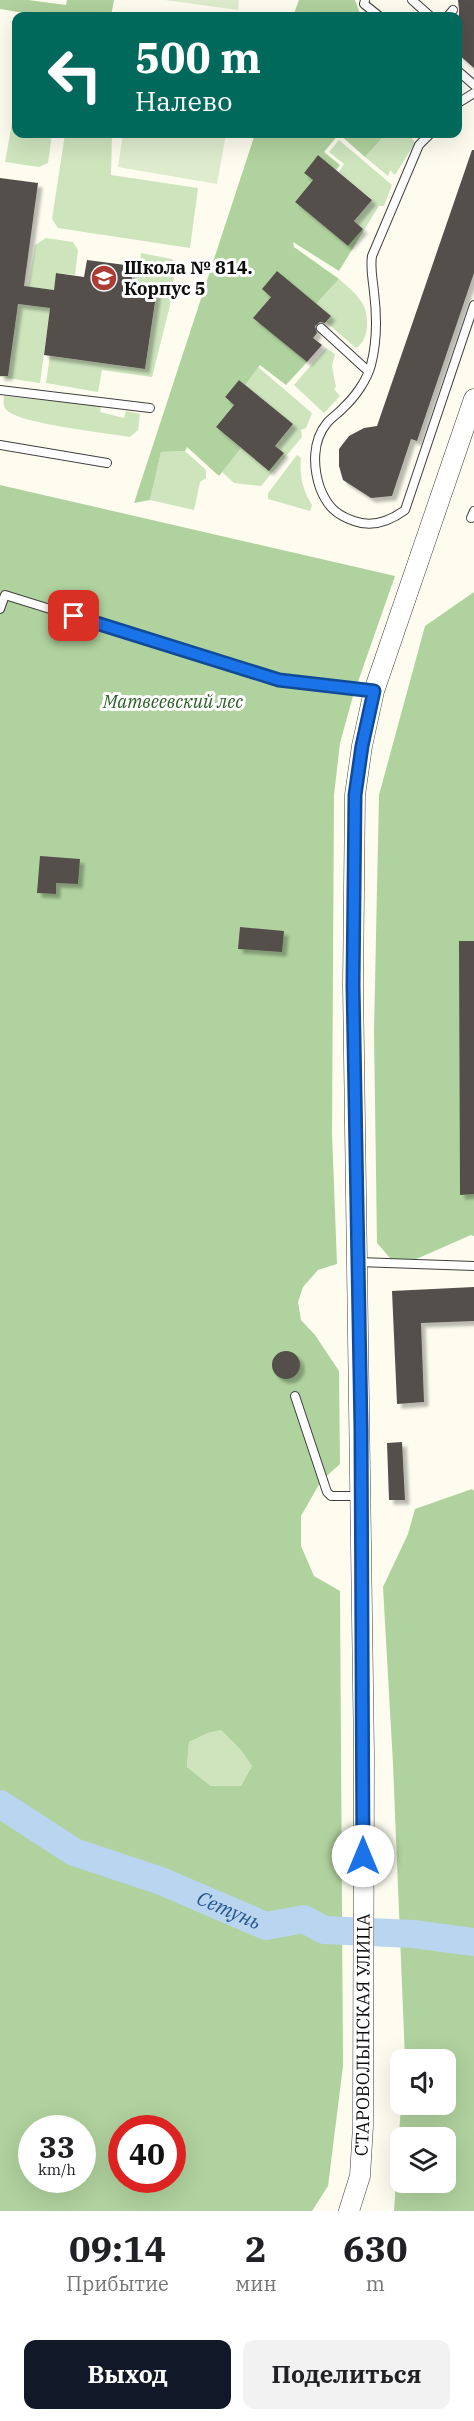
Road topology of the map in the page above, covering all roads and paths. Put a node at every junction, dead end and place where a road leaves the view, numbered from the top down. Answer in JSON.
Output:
{"nodes":[{"id":1,"x":365,"y":0,"type":"edge"},
{"id":2,"x":412,"y":0,"type":"edge"},
{"id":3,"x":374,"y":12,"type":"edge"},
{"id":4,"x":426,"y":12,"type":"edge"},
{"id":5,"x":462,"y":74,"type":"edge"},
{"id":6,"x":474,"y":85,"type":"edge"},
{"id":7,"x":426,"y":138,"type":"edge"},
{"id":8,"x":474,"y":305,"type":"edge"},
{"id":9,"x":321,"y":328,"type":"dead end"},
{"id":10,"x":368,"y":371,"type":"junction"},
{"id":11,"x":0,"y":390,"type":"edge"},
{"id":12,"x":473,"y":407,"type":"edge"},
{"id":13,"x":150,"y":408,"type":"dead end"},
{"id":14,"x":0,"y":445,"type":"edge"},
{"id":15,"x":107,"y":464,"type":"dead end"},
{"id":16,"x":0,"y":609,"type":"edge"},
{"id":17,"x":374,"y":691,"type":"junction"},
{"id":18,"x":358,"y":1262,"type":"junction"},
{"id":19,"x":474,"y":1266,"type":"edge"},
{"id":20,"x":295,"y":1396,"type":"dead end"},
{"id":21,"x":362,"y":1496,"type":"junction"},
{"id":22,"x":349,"y":2211,"type":"edge"}],
"edges":[{"from":1,"to":3,"type":"lane"},
{"from":2,"to":4,"type":"lane"},
{"from":5,"to":6,"type":"lane"},
{"from":7,"to":10,"type":"lane"},
{"from":8,"to":10,"type":"lane"},
{"from":9,"to":10,"type":"lane"},
{"from":11,"to":13,"type":"lane"},
{"from":12,"to":17,"type":"street","name":"СТАРОВОЛЫНСКАЯ УЛИЦА"},
{"from":14,"to":15,"type":"lane"},
{"from":16,"to":17,"type":"lane"},
{"from":17,"to":18,"type":"street","name":"СТАРОВОЛЫНСКАЯ УЛИЦА"},
{"from":18,"to":19,"type":"lane"},
{"from":18,"to":21,"type":"street","name":"СТАРОВОЛЫНСКАЯ УЛИЦА"},
{"from":20,"to":21,"type":"lane"},
{"from":21,"to":22,"type":"street","name":"СТАРОВОЛЫНСКАЯ УЛИЦА"}]}
